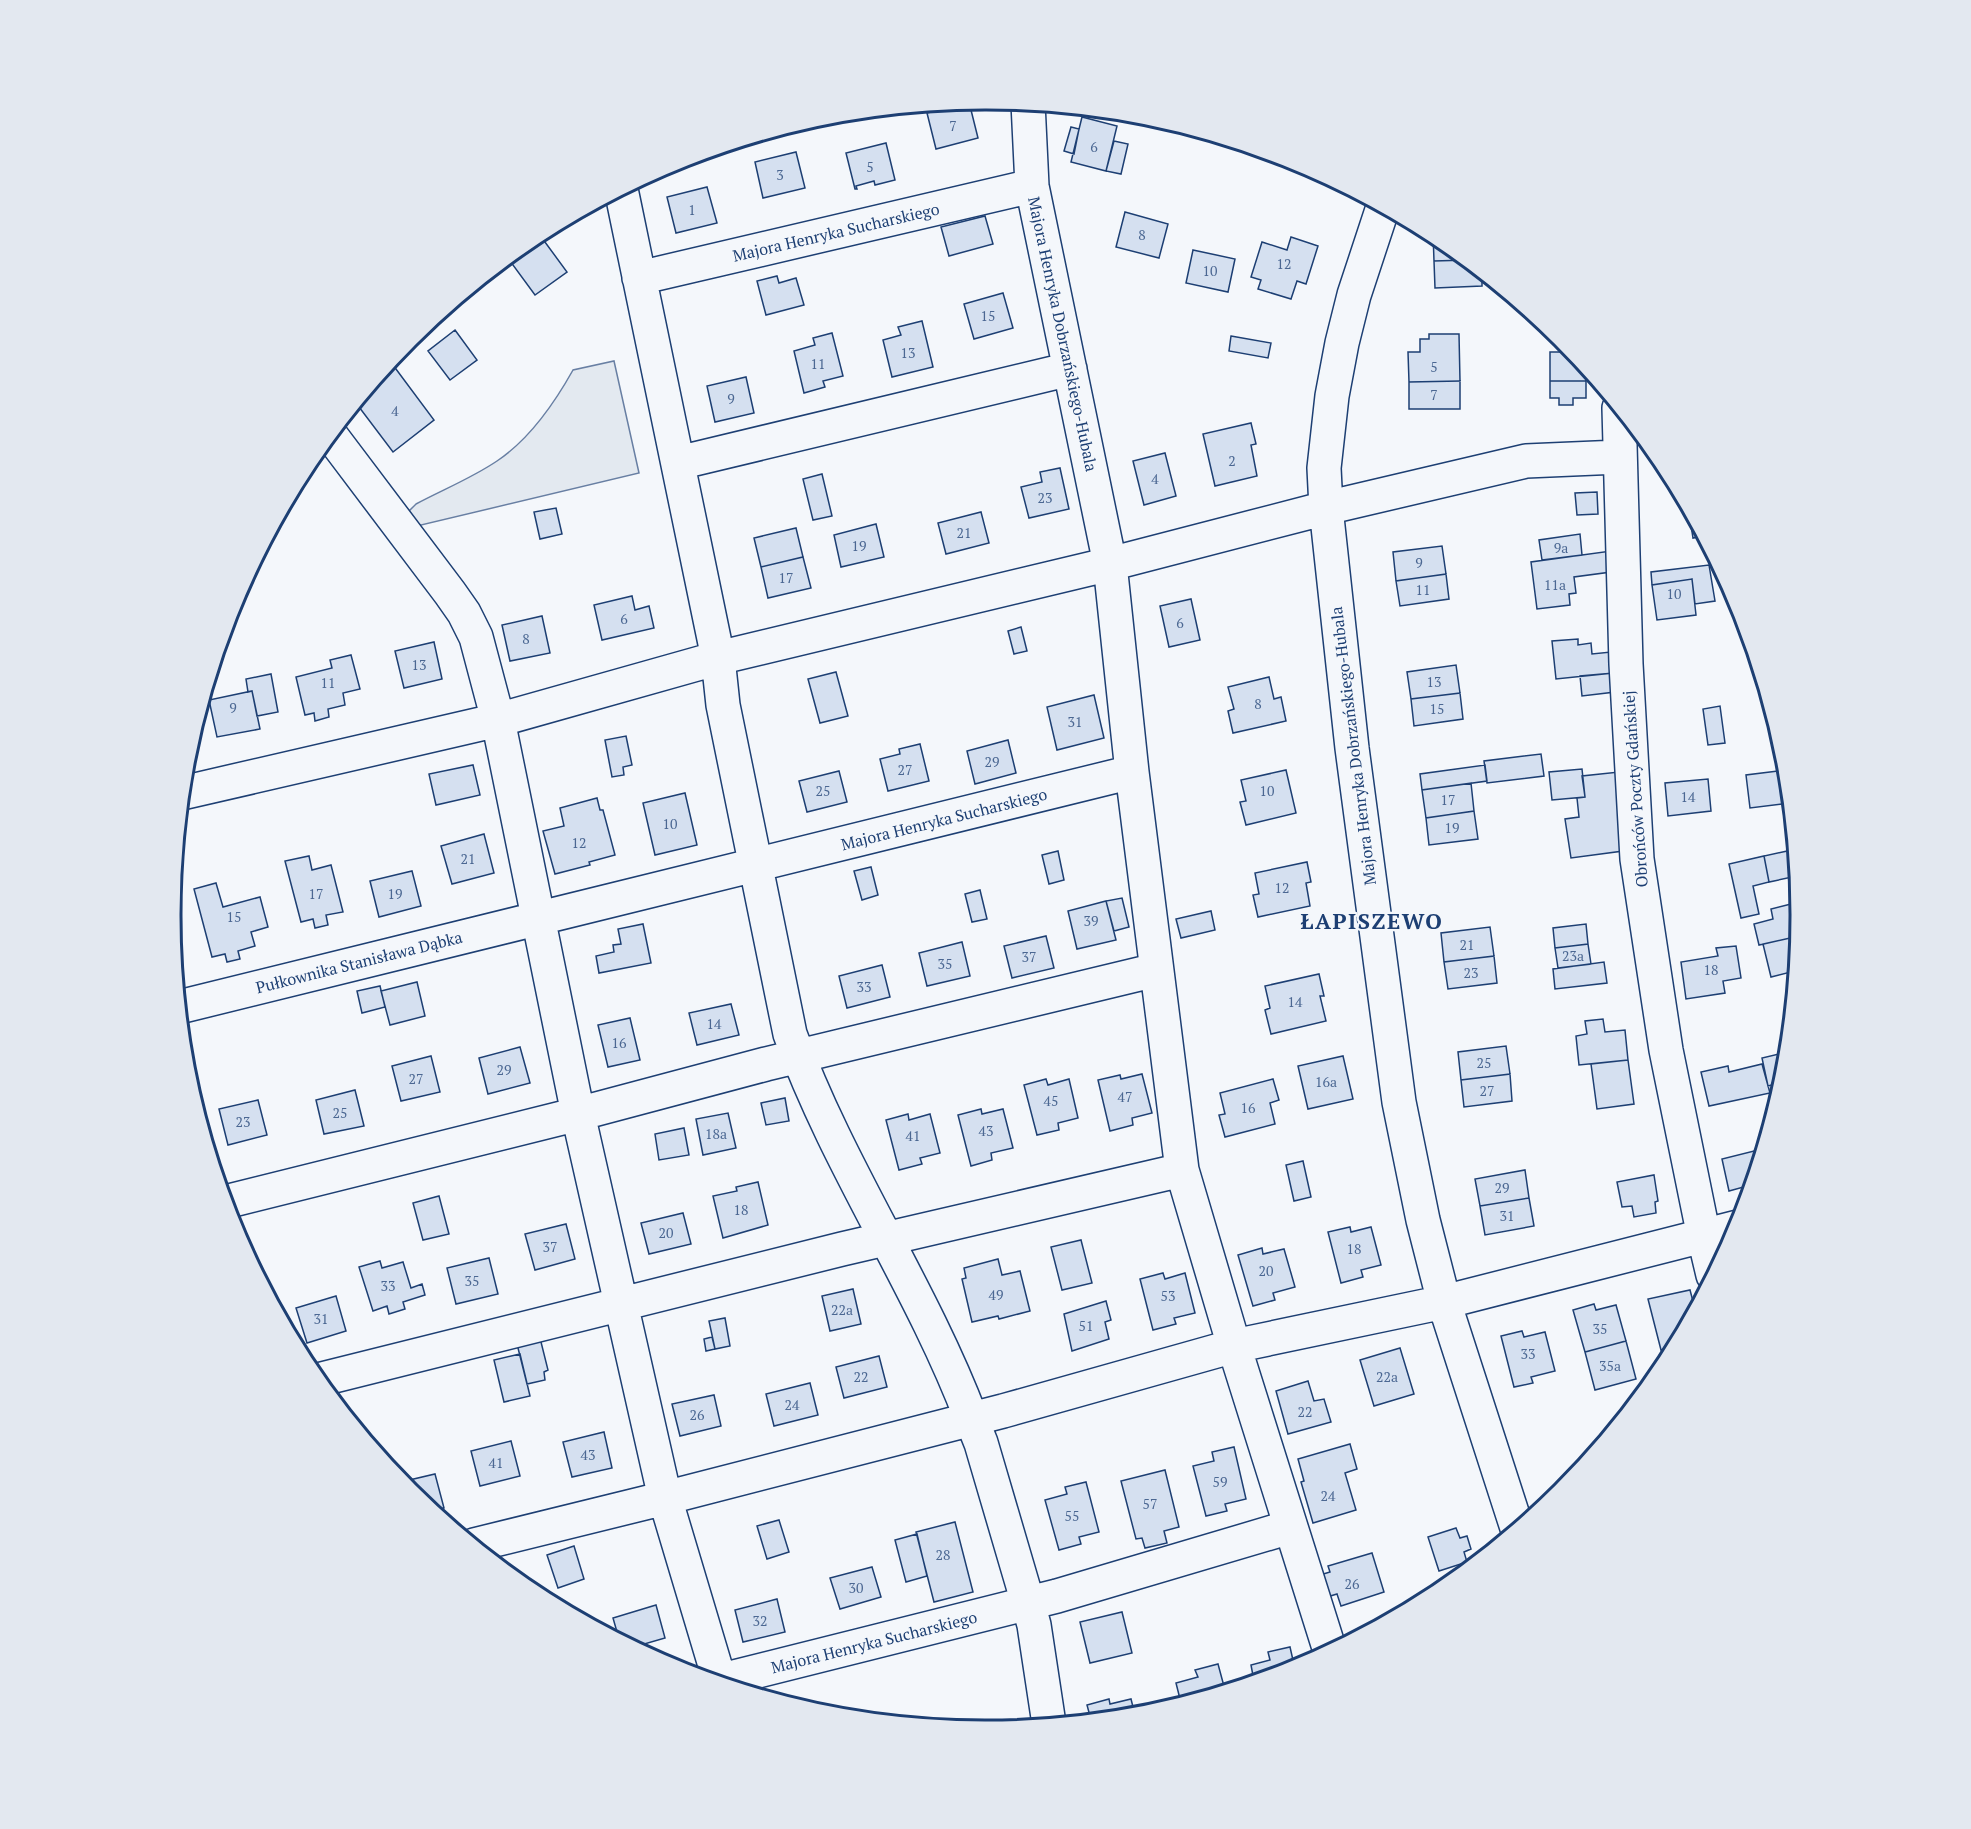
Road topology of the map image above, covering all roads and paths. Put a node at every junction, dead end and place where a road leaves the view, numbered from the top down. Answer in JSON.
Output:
{"nodes":[{"id":1,"x":1028,"y":111,"type":"edge"},
{"id":2,"x":1032,"y":186,"type":"junction"},
{"id":3,"x":622,"y":196,"type":"edge"},
{"id":4,"x":1381,"y":213,"type":"edge"},
{"id":5,"x":639,"y":278,"type":"junction"},
{"id":6,"x":1070,"y":369,"type":"junction"},
{"id":7,"x":1619,"y":418,"type":"edge"},
{"id":8,"x":335,"y":441,"type":"edge"},
{"id":9,"x":1619,"y":457,"type":"junction"},
{"id":10,"x":678,"y":463,"type":"junction"},
{"id":11,"x":1326,"y":508,"type":"junction"},
{"id":12,"x":1110,"y":564,"type":"junction"},
{"id":13,"x":718,"y":658,"type":"junction"},
{"id":14,"x":498,"y":720,"type":"junction"},
{"id":15,"x":1132,"y":772,"type":"junction"},
{"id":16,"x":190,"y":791,"type":"edge"},
{"id":17,"x":755,"y":865,"type":"junction"},
{"id":18,"x":539,"y":917,"type":"junction"},
{"id":19,"x":1156,"y":970,"type":"junction"},
{"id":20,"x":186,"y":1005,"type":"edge"},
{"id":21,"x":798,"y":1058,"type":"junction"},
{"id":22,"x":578,"y":1114,"type":"junction"},
{"id":23,"x":1182,"y":1170,"type":"junction"},
{"id":24,"x":233,"y":1200,"type":"edge"},
{"id":25,"x":1725,"y":1231,"type":"edge"},
{"id":26,"x":1704,"y":1237,"type":"junction"},
{"id":27,"x":888,"y":1239,"type":"junction"},
{"id":28,"x":1710,"y":1264,"type":"edge"},
{"id":29,"x":1444,"y":1302,"type":"junction"},
{"id":30,"x":621,"y":1303,"type":"junction"},
{"id":31,"x":1234,"y":1346,"type":"junction"},
{"id":32,"x":327,"y":1378,"type":"edge"},
{"id":33,"x":972,"y":1419,"type":"junction"},
{"id":34,"x":665,"y":1498,"type":"junction"},
{"id":35,"x":1515,"y":1521,"type":"edge"},
{"id":36,"x":1290,"y":1527,"type":"junction"},
{"id":37,"x":483,"y":1543,"type":"edge"},
{"id":38,"x":1028,"y":1603,"type":"junction"},
{"id":39,"x":1327,"y":1643,"type":"edge"},
{"id":40,"x":717,"y":1673,"type":"edge"},
{"id":41,"x":731,"y":1678,"type":"edge"},
{"id":42,"x":1048,"y":1717,"type":"edge"}],
"edges":[{"from":1,"to":2,"type":"street","name":"Majora Henryka Dobrzańskiego-Hubala"},
{"from":2,"to":5,"type":"street","name":"Majora Henryka Sucharskiego"},
{"from":2,"to":6,"type":"street","name":"Majora Henryka Dobrzańskiego-Hubala"},
{"from":3,"to":5,"type":"street"},
{"from":4,"to":11,"type":"street","name":"Majora Henryka Dobrzańskiego-Hubala"},
{"from":5,"to":10,"type":"street"},
{"from":6,"to":10,"type":"street"},
{"from":6,"to":12,"type":"street","name":"Majora Henryka Dobrzańskiego-Hubala"},
{"from":7,"to":9,"type":"street","name":"Obrońców Poczty Gdańskiej"},
{"from":8,"to":14,"type":"street"},
{"from":9,"to":11,"type":"street"},
{"from":9,"to":26,"type":"street","name":"Obrońców Poczty Gdańskiej"},
{"from":10,"to":13,"type":"street"},
{"from":11,"to":12,"type":"street"},
{"from":11,"to":29,"type":"street","name":"Majora Henryka Dobrzańskiego-Hubala"},
{"from":12,"to":13,"type":"street"},
{"from":12,"to":15,"type":"street","name":"Majora Henryka Dobrzańskiego-Hubala"},
{"from":13,"to":14,"type":"street"},
{"from":13,"to":17,"type":"street"},
{"from":14,"to":16,"type":"street"},
{"from":14,"to":18,"type":"street"},
{"from":15,"to":17,"type":"street","name":"Majora Henryka Sucharskiego"},
{"from":15,"to":19,"type":"street","name":"Majora Henryka Dobrzańskiego-Hubala"},
{"from":17,"to":18,"type":"street","name":"Majora Henryka Sucharskiego"},
{"from":17,"to":21,"type":"street"},
{"from":18,"to":20,"type":"street","name":"Pułkownika Stanisława Dąbka"},
{"from":18,"to":22,"type":"street"},
{"from":19,"to":21,"type":"street"},
{"from":19,"to":23,"type":"street","name":"Majora Henryka Dobrzańskiego-Hubala"},
{"from":21,"to":22,"type":"street"},
{"from":21,"to":27,"type":"street"},
{"from":22,"to":24,"type":"street"},
{"from":22,"to":30,"type":"street"},
{"from":23,"to":27,"type":"street"},
{"from":23,"to":31,"type":"street","name":"Majora Henryka Dobrzańskiego-Hubala"},
{"from":25,"to":26,"type":"street"},
{"from":26,"to":28,"type":"street","name":"Obrońców Poczty Gdańskiej"},
{"from":26,"to":29,"type":"street"},
{"from":27,"to":30,"type":"street"},
{"from":27,"to":33,"type":"street"},
{"from":29,"to":31,"type":"street"},
{"from":29,"to":35,"type":"street","name":"Majora Henryka Dobrzańskiego-Hubala"},
{"from":30,"to":32,"type":"street"},
{"from":30,"to":34,"type":"street"},
{"from":31,"to":33,"type":"street"},
{"from":31,"to":36,"type":"street","name":"Majora Henryka Dobrzańskiego-Hubala"},
{"from":33,"to":34,"type":"street"},
{"from":33,"to":38,"type":"street"},
{"from":34,"to":37,"type":"street"},
{"from":34,"to":40,"type":"street"},
{"from":36,"to":38,"type":"street","name":"Majora Henryka Sucharskiego"},
{"from":36,"to":39,"type":"street","name":"Majora Henryka Dobrzańskiego-Hubala"},
{"from":38,"to":41,"type":"street","name":"Majora Henryka Sucharskiego"},
{"from":38,"to":42,"type":"street"}]}
